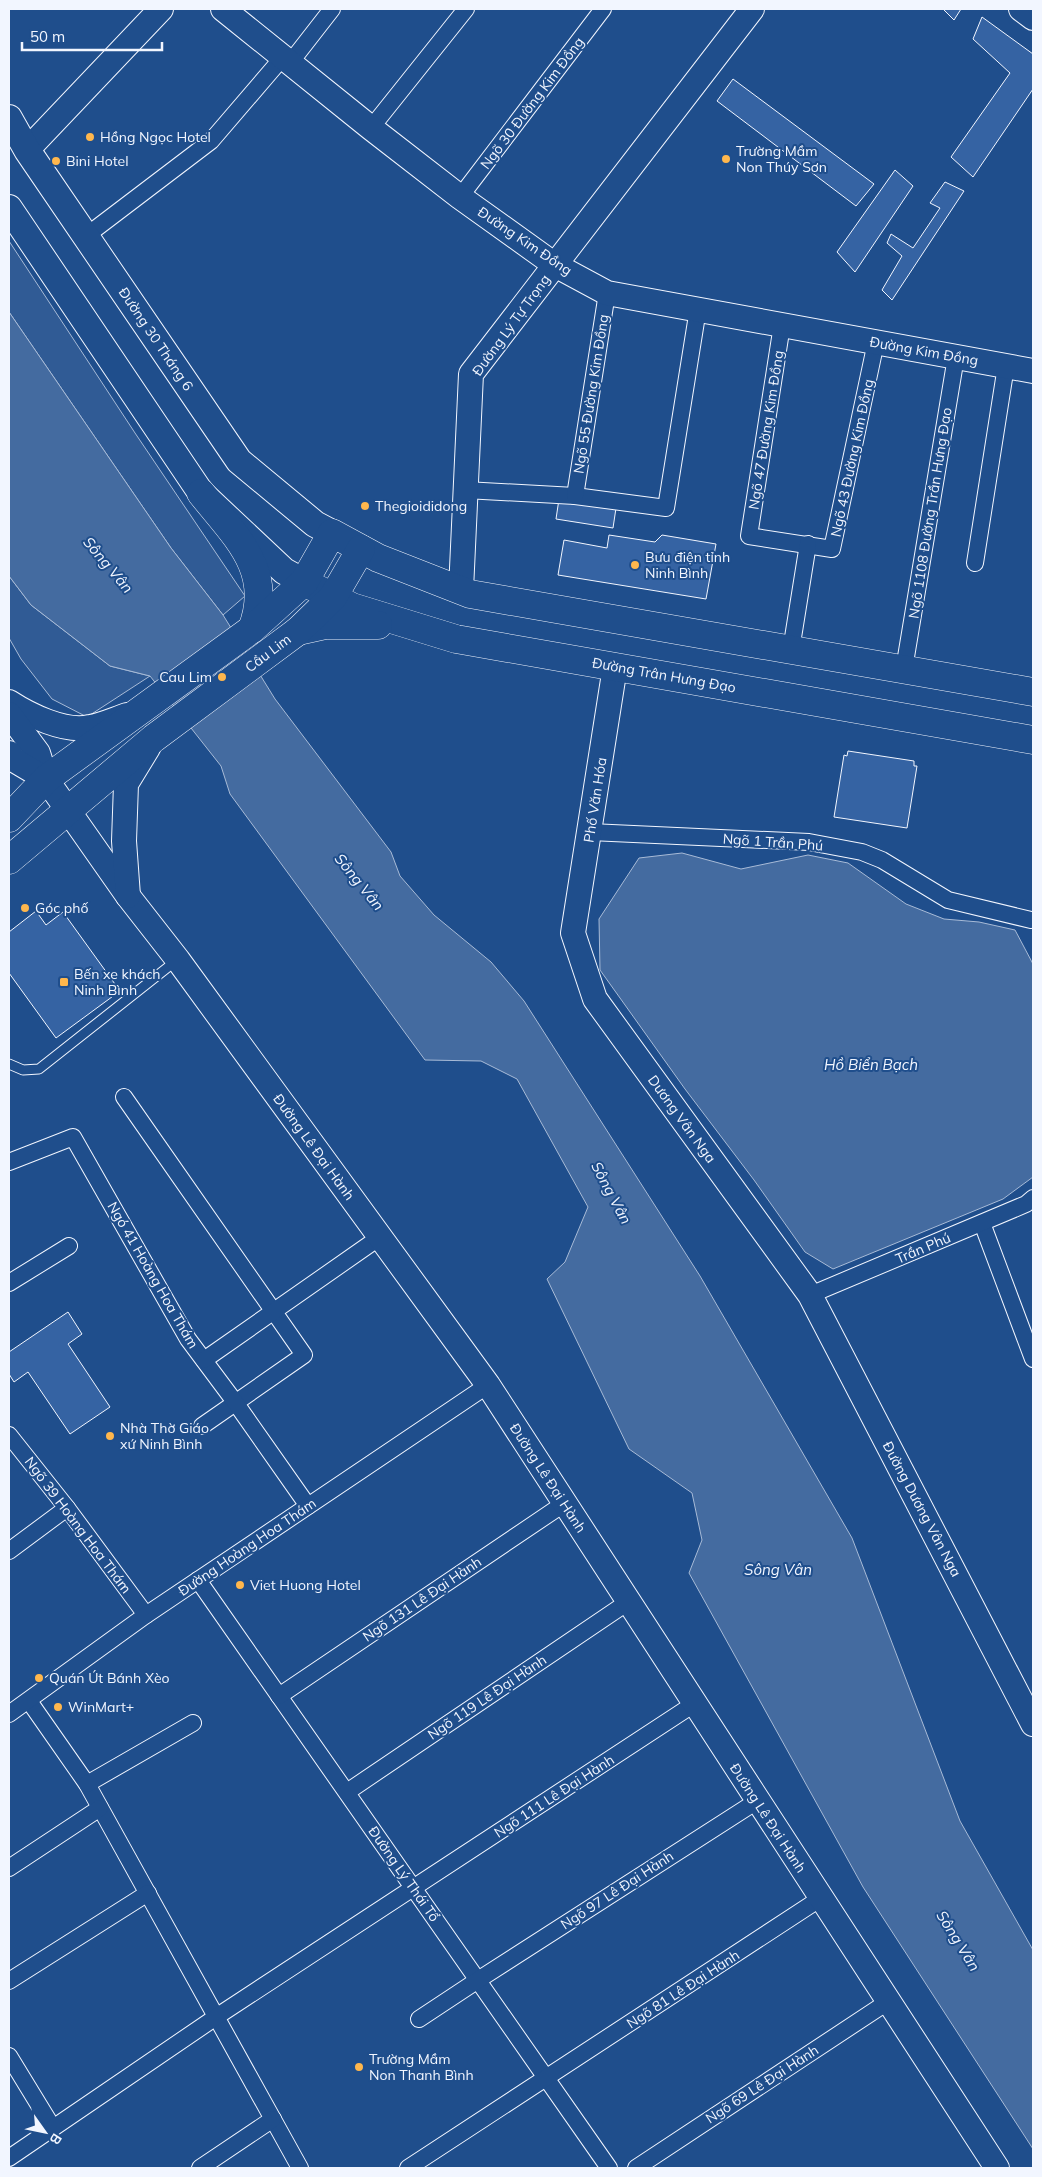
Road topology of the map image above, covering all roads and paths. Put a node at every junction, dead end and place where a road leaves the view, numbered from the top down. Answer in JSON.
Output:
{"nodes":[{"id":1,"x":161,"y":9,"type":"edge"},
{"id":2,"x":223,"y":9,"type":"edge"},
{"id":3,"x":332,"y":9,"type":"edge"},
{"id":4,"x":466,"y":9,"type":"edge"},
{"id":5,"x":603,"y":9,"type":"edge"},
{"id":6,"x":752,"y":9,"type":"edge"},
{"id":7,"x":1021,"y":9,"type":"edge"},
{"id":8,"x":1033,"y":18,"type":"edge"},
{"id":9,"x":287,"y":60,"type":"junction"},
{"id":10,"x":9,"y":118,"type":"edge"},
{"id":11,"x":371,"y":128,"type":"junction"},
{"id":12,"x":18,"y":156,"type":"edge"},
{"id":13,"x":460,"y":197,"type":"junction"},
{"id":14,"x":9,"y":208,"type":"edge"},
{"id":15,"x":86,"y":236,"type":"junction"},
{"id":16,"x":556,"y":265,"type":"junction"},
{"id":17,"x":607,"y":292,"type":"junction"},
{"id":18,"x":698,"y":309,"type":"junction"},
{"id":19,"x":782,"y":324,"type":"junction"},
{"id":20,"x":876,"y":342,"type":"junction"},
{"id":21,"x":956,"y":356,"type":"junction"},
{"id":22,"x":1006,"y":366,"type":"junction"},
{"id":23,"x":1033,"y":371,"type":"edge"},
{"id":24,"x":465,"y":490,"type":"junction"},
{"id":25,"x":201,"y":493,"type":"junction"},
{"id":26,"x":576,"y":496,"type":"junction"},
{"id":27,"x":332,"y":533,"type":"junction"},
{"id":28,"x":808,"y":544,"type":"junction"},
{"id":29,"x":361,"y":548,"type":"junction"},
{"id":30,"x":975,"y":563,"type":"dead end"},
{"id":31,"x":304,"y":582,"type":"junction"},
{"id":32,"x":460,"y":590,"type":"junction"},
{"id":33,"x":333,"y":598,"type":"junction"},
{"id":34,"x":252,"y":629,"type":"junction"},
{"id":35,"x":298,"y":631,"type":"junction"},
{"id":36,"x":456,"y":639,"type":"junction"},
{"id":37,"x":791,"y":650,"type":"junction"},
{"id":38,"x":615,"y":667,"type":"junction"},
{"id":39,"x":904,"y":670,"type":"junction"},
{"id":40,"x":1033,"y":692,"type":"edge"},
{"id":41,"x":9,"y":702,"type":"edge"},
{"id":42,"x":136,"y":712,"type":"junction"},
{"id":43,"x":9,"y":714,"type":"edge"},
{"id":44,"x":154,"y":738,"type":"junction"},
{"id":45,"x":1033,"y":740,"type":"edge"},
{"id":46,"x":9,"y":753,"type":"edge"},
{"id":47,"x":46,"y":779,"type":"junction"},
{"id":48,"x":67,"y":810,"type":"junction"},
{"id":49,"x":9,"y":818,"type":"edge"},
{"id":50,"x":590,"y":832,"type":"junction"},
{"id":51,"x":9,"y":860,"type":"edge"},
{"id":52,"x":128,"y":896,"type":"junction"},
{"id":53,"x":1033,"y":919,"type":"edge"},
{"id":54,"x":573,"y":933,"type":"joint"},
{"id":55,"x":178,"y":960,"type":"junction"},
{"id":56,"x":9,"y":1064,"type":"edge"},
{"id":57,"x":124,"y":1097,"type":"dead end"},
{"id":58,"x":9,"y":1162,"type":"edge"},
{"id":59,"x":1033,"y":1198,"type":"edge"},
{"id":60,"x":982,"y":1223,"type":"junction"},
{"id":61,"x":380,"y":1237,"type":"junction"},
{"id":62,"x":69,"y":1246,"type":"dead end"},
{"id":63,"x":9,"y":1283,"type":"edge"},
{"id":64,"x":810,"y":1296,"type":"junction"},
{"id":65,"x":274,"y":1311,"type":"junction"},
{"id":66,"x":1033,"y":1359,"type":"edge"},
{"id":67,"x":204,"y":1360,"type":"junction"},
{"id":68,"x":488,"y":1385,"type":"junction"},
{"id":69,"x":235,"y":1402,"type":"junction"},
{"id":70,"x":202,"y":1426,"type":"dead end"},
{"id":71,"x":9,"y":1435,"type":"edge"},
{"id":72,"x":565,"y":1503,"type":"junction"},
{"id":73,"x":308,"y":1506,"type":"junction"},
{"id":74,"x":67,"y":1508,"type":"junction"},
{"id":75,"x":9,"y":1552,"type":"edge"},
{"id":76,"x":198,"y":1580,"type":"junction"},
{"id":77,"x":628,"y":1602,"type":"junction"},
{"id":78,"x":146,"y":1615,"type":"junction"},
{"id":79,"x":279,"y":1696,"type":"junction"},
{"id":80,"x":29,"y":1701,"type":"junction"},
{"id":81,"x":694,"y":1704,"type":"junction"},
{"id":82,"x":10,"y":1711,"type":"edge"},
{"id":83,"x":193,"y":1722,"type":"dead end"},
{"id":84,"x":1033,"y":1724,"type":"edge"},
{"id":85,"x":87,"y":1784,"type":"junction"},
{"id":86,"x":346,"y":1792,"type":"junction"},
{"id":87,"x":757,"y":1801,"type":"junction"},
{"id":88,"x":100,"y":1808,"type":"junction"},
{"id":89,"x":9,"y":1868,"type":"edge"},
{"id":90,"x":414,"y":1888,"type":"junction"},
{"id":91,"x":148,"y":1894,"type":"junction"},
{"id":92,"x":821,"y":1898,"type":"junction"},
{"id":93,"x":478,"y":1980,"type":"junction"},
{"id":94,"x":9,"y":1981,"type":"edge"},
{"id":95,"x":889,"y":2001,"type":"junction"},
{"id":96,"x":216,"y":2017,"type":"junction"},
{"id":97,"x":419,"y":2020,"type":"dead end"},
{"id":98,"x":9,"y":2056,"type":"edge"},
{"id":99,"x":545,"y":2079,"type":"junction"},
{"id":100,"x":273,"y":2119,"type":"junction"},
{"id":101,"x":54,"y":2128,"type":"junction"},
{"id":102,"x":9,"y":2158,"type":"edge"},
{"id":103,"x":200,"y":2168,"type":"edge"},
{"id":104,"x":300,"y":2168,"type":"edge"},
{"id":105,"x":408,"y":2168,"type":"edge"},
{"id":106,"x":609,"y":2168,"type":"edge"},
{"id":107,"x":636,"y":2168,"type":"edge"},
{"id":108,"x":997,"y":2168,"type":"edge"}],
"edges":[{"from":1,"to":12,"type":"street"},
{"from":2,"to":9,"type":"street","name":"Đường Kim Đồng"},
{"from":3,"to":9,"type":"street"},
{"from":4,"to":11,"type":"street"},
{"from":5,"to":13,"type":"street","name":"Ngõ 30 Đường Kim Đồng"},
{"from":6,"to":16,"type":"street","name":"Đường Lý Tự Trọng"},
{"from":7,"to":8,"type":"street"},
{"from":9,"to":11,"type":"street","name":"Đường Kim Đồng"},
{"from":9,"to":15,"type":"street"},
{"from":10,"to":12,"type":"main road","name":"Đường 30 Tháng 6"},
{"from":11,"to":13,"type":"street","name":"Đường Kim Đồng"},
{"from":12,"to":15,"type":"main road","name":"Đường 30 Tháng 6"},
{"from":13,"to":16,"type":"street","name":"Đường Kim Đồng"},
{"from":14,"to":25,"type":"main road"},
{"from":15,"to":27,"type":"main road","name":"Đường 30 Tháng 6"},
{"from":16,"to":17,"type":"street","name":"Đường Kim Đồng"},
{"from":16,"to":24,"type":"street","name":"Đường Lý Tự Trọng"},
{"from":17,"to":18,"type":"street","name":"Đường Kim Đồng"},
{"from":17,"to":26,"type":"street","name":"Ngõ 55 Đường Kim Đồng"},
{"from":18,"to":19,"type":"street","name":"Đường Kim Đồng"},
{"from":18,"to":26,"type":"street"},
{"from":19,"to":20,"type":"street","name":"Đường Kim Đồng"},
{"from":19,"to":28,"type":"street","name":"Ngõ 47 Đường Kim Đồng"},
{"from":20,"to":21,"type":"street","name":"Đường Kim Đồng"},
{"from":20,"to":28,"type":"street","name":"Ngõ 43 Đường Kim Đồng"},
{"from":21,"to":22,"type":"street","name":"Đường Kim Đồng"},
{"from":21,"to":39,"type":"street","name":"Ngõ 1108 Đường Trần Hưng Đạo"},
{"from":22,"to":23,"type":"street","name":"Đường Kim Đồng"},
{"from":22,"to":30,"type":"street"},
{"from":24,"to":26,"type":"street"},
{"from":24,"to":32,"type":"street","name":"Đường Lý Tự Trọng"},
{"from":25,"to":31,"type":"main road"},
{"from":25,"to":34,"type":"highway"},
{"from":27,"to":29,"type":"highway"},
{"from":27,"to":31,"type":"highway","name":"Cầu Lim"},
{"from":28,"to":37,"type":"street"},
{"from":29,"to":32,"type":"highway"},
{"from":29,"to":33,"type":"highway","name":"Cầu Lim"},
{"from":31,"to":33,"type":"highway","name":"Đường Trân Hưng Đạo"},
{"from":31,"to":34,"type":"highway","name":"Cầu Lim"},
{"from":32,"to":37,"type":"highway"},
{"from":33,"to":35,"type":"highway","name":"Cầu Lim"},
{"from":33,"to":36,"type":"highway","name":"Đường Trân Hưng Đạo"},
{"from":34,"to":42,"type":"highway","name":"Cầu Lim"},
{"from":35,"to":36,"type":"highway"},
{"from":35,"to":44,"type":"highway","name":"Cầu Lim"},
{"from":36,"to":38,"type":"highway","name":"Đường Trân Hưng Đạo"},
{"from":37,"to":39,"type":"highway"},
{"from":38,"to":45,"type":"highway","name":"Đường Trân Hưng Đạo"},
{"from":38,"to":50,"type":"street","name":"Phố Văn Hóa"},
{"from":39,"to":40,"type":"highway"},
{"from":41,"to":42,"type":"street"},
{"from":42,"to":47,"type":"highway","name":"Cầu Lim"},
{"from":43,"to":47,"type":"street"},
{"from":44,"to":48,"type":"highway","name":"Cầu Lim"},
{"from":44,"to":52,"type":"street"},
{"from":46,"to":47,"type":"street"},
{"from":47,"to":48,"type":"street","name":"Đường Lê Đại Hành"},
{"from":47,"to":49,"type":"highway","name":"Cầu Lim"},
{"from":48,"to":51,"type":"highway","name":"Cầu Lim"},
{"from":48,"to":52,"type":"street","name":"Đường Lê Đại Hành"},
{"from":50,"to":53,"type":"street","name":"Ngõ 1 Trần Phú"},
{"from":50,"to":54,"type":"street","name":"Phố Văn Hóa"},
{"from":52,"to":55,"type":"street","name":"Đường Lê Đại Hành"},
{"from":54,"to":64,"type":"street","name":"Dương Vân Nga"},
{"from":55,"to":56,"type":"lane"},
{"from":55,"to":61,"type":"street","name":"Đường Lê Đại Hành"},
{"from":57,"to":65,"type":"street"},
{"from":58,"to":67,"type":"street","name":"Ngó 41 Hoàng Hoa Thám"},
{"from":59,"to":60,"type":"street","name":"Trần Phú"},
{"from":60,"to":64,"type":"street","name":"Trần Phú"},
{"from":60,"to":66,"type":"street"},
{"from":61,"to":65,"type":"street"},
{"from":61,"to":68,"type":"street","name":"Đường Lê Đại Hành"},
{"from":62,"to":63,"type":"street"},
{"from":64,"to":84,"type":"street","name":"Đường Dương Vân Nga"},
{"from":65,"to":67,"type":"street"},
{"from":65,"to":69,"type":"street"},
{"from":67,"to":69,"type":"street","name":"Ngó 41 Hoàng Hoa Thám"},
{"from":68,"to":72,"type":"street","name":"Đường Lê Đại Hành"},
{"from":68,"to":73,"type":"street","name":"Đường Hoàng Hoa Thám"},
{"from":69,"to":70,"type":"street"},
{"from":69,"to":73,"type":"street","name":"Ngó 41 Hoàng Hoa Thám"},
{"from":71,"to":74,"type":"street","name":"Ngõ 39 Hoàng Hoa Thám"},
{"from":72,"to":77,"type":"street","name":"Đường Lê Đại Hành"},
{"from":72,"to":79,"type":"street","name":"Ngõ 131 Lê Đại Hành"},
{"from":73,"to":76,"type":"street","name":"Đường Hoàng Hoa Thám"},
{"from":74,"to":75,"type":"street"},
{"from":74,"to":78,"type":"street","name":"Ngõ 39 Hoàng Hoa Thám"},
{"from":76,"to":78,"type":"street","name":"Đường Hoàng Hoa Thám"},
{"from":76,"to":79,"type":"street","name":"Đường Lý Thái Tổ"},
{"from":77,"to":81,"type":"street","name":"Đường Lê Đại Hành"},
{"from":77,"to":86,"type":"street","name":"Ngõ 119 Lê Đại Hành"},
{"from":78,"to":80,"type":"street","name":"Đường Hoàng Hoa Thám"},
{"from":79,"to":86,"type":"street","name":"Đường Lý Thái Tổ"},
{"from":80,"to":82,"type":"street","name":"Đường Hoàng Hoa Thám"},
{"from":80,"to":85,"type":"street"},
{"from":81,"to":87,"type":"street","name":"Đường Lê Đại Hành"},
{"from":81,"to":90,"type":"street","name":"Ngõ 111 Lê Đại Hành"},
{"from":83,"to":85,"type":"street"},
{"from":85,"to":88,"type":"street"},
{"from":86,"to":90,"type":"street","name":"Đường Lý Thái Tổ"},
{"from":87,"to":92,"type":"street","name":"Đường Lê Đại Hành"},
{"from":87,"to":93,"type":"street","name":"Ngõ 97 Lê Đại Hành"},
{"from":88,"to":89,"type":"street"},
{"from":88,"to":91,"type":"street"},
{"from":90,"to":93,"type":"street","name":"Đường Lý Thái Tổ"},
{"from":90,"to":96,"type":"street","name":"Ngõ 111 Lê Đại Hành"},
{"from":91,"to":94,"type":"street"},
{"from":91,"to":96,"type":"street"},
{"from":92,"to":95,"type":"street","name":"Đường Lê Đại Hành"},
{"from":92,"to":99,"type":"street","name":"Ngõ 81 Lê Đại Hành"},
{"from":93,"to":97,"type":"street","name":"Ngõ 97 Lê Đại Hành"},
{"from":93,"to":99,"type":"street","name":"Đường Lý Thái Tổ"},
{"from":95,"to":107,"type":"street","name":"Ngõ 69 Lê Đại Hành"},
{"from":95,"to":108,"type":"street","name":"Đường Lê Đại Hành"},
{"from":96,"to":100,"type":"street"},
{"from":96,"to":101,"type":"street","name":"Ngõ 111 Lê Đại Hành"},
{"from":98,"to":101,"type":"street"},
{"from":99,"to":105,"type":"street","name":"Ngõ 81 Lê Đại Hành"},
{"from":99,"to":106,"type":"street","name":"Đường Lý Thái Tổ"},
{"from":100,"to":103,"type":"street"},
{"from":100,"to":104,"type":"street"},
{"from":101,"to":102,"type":"street","name":"Ngõ 111 Lê Đại Hành"}]}
